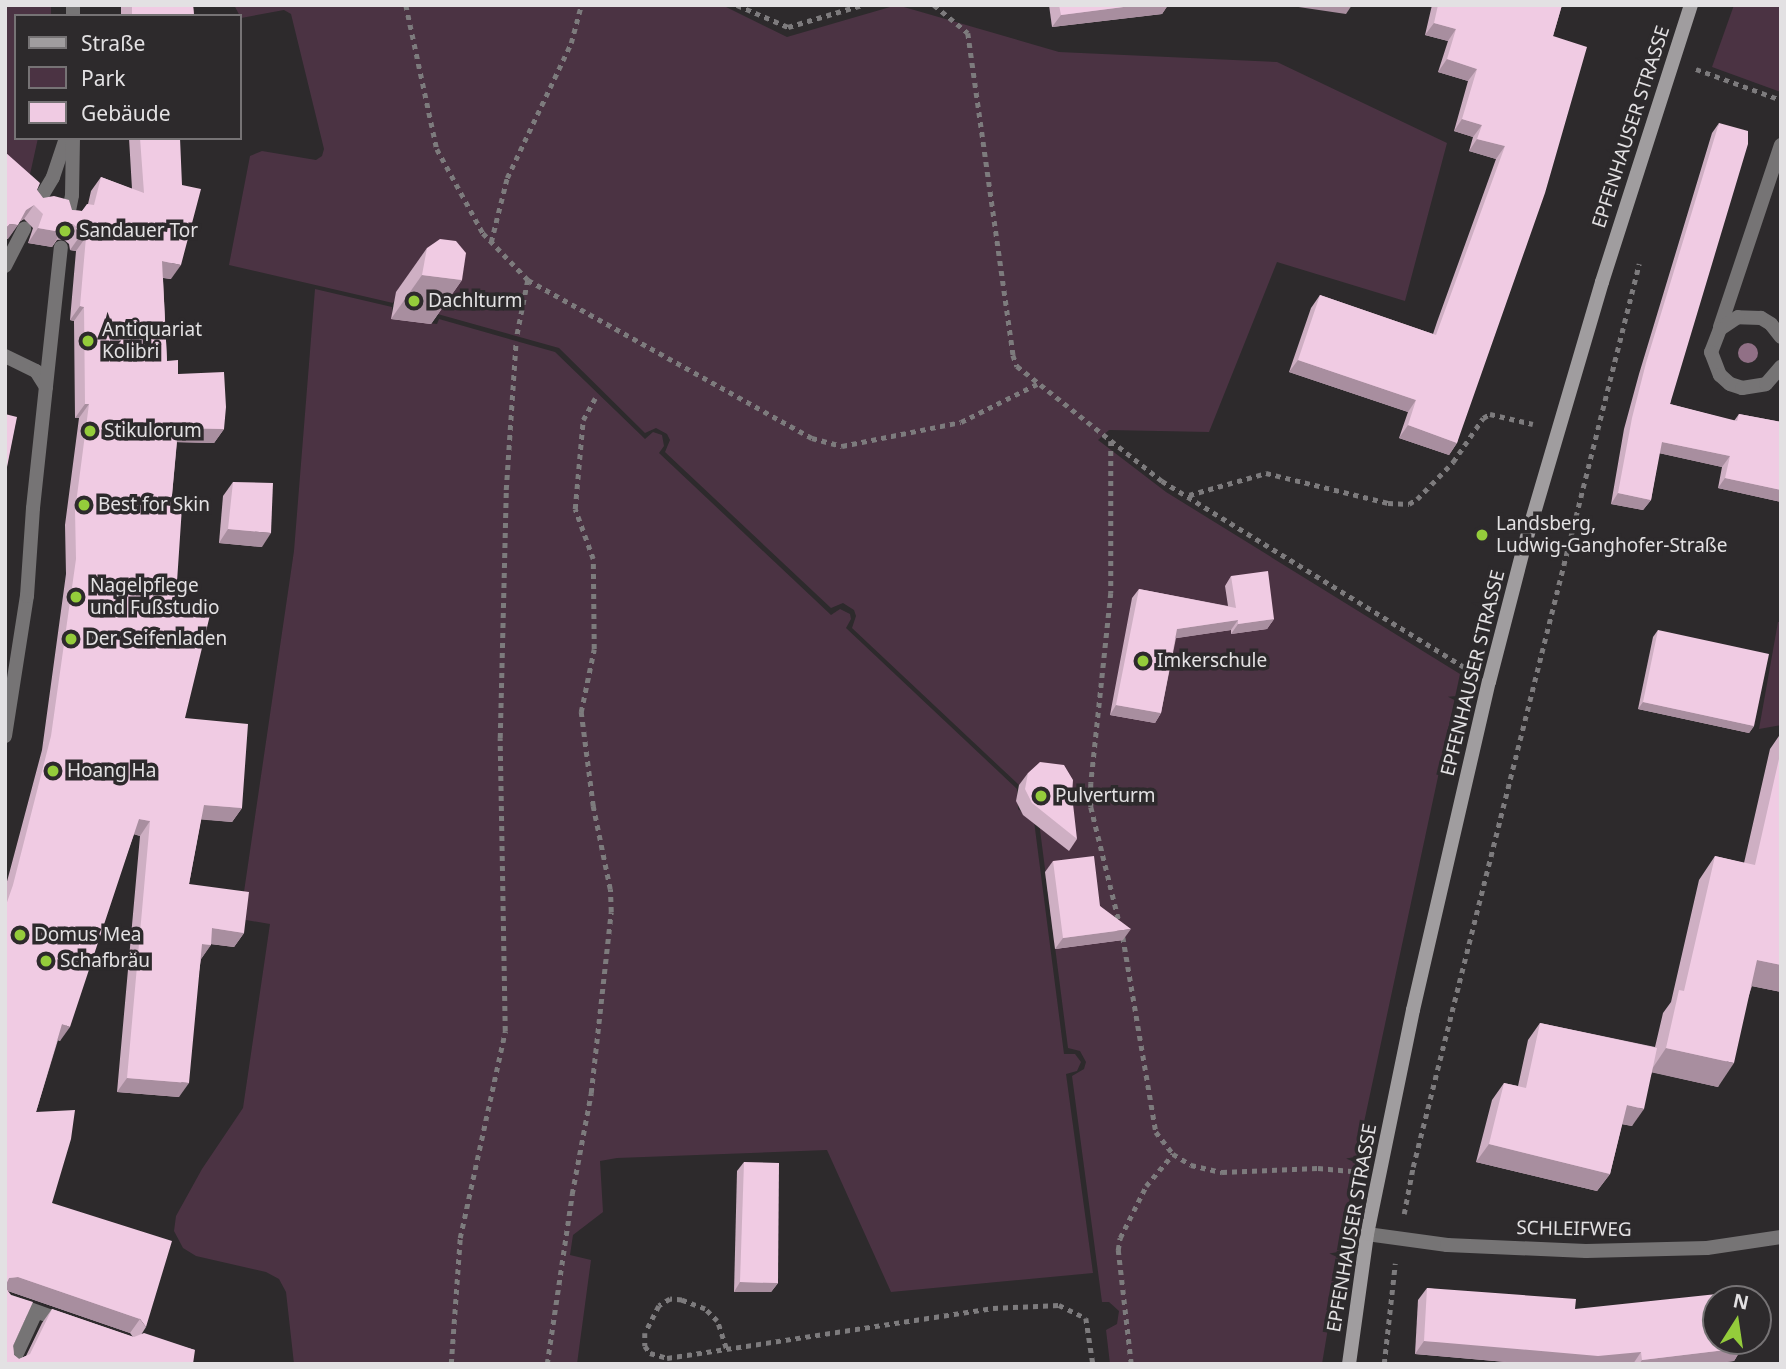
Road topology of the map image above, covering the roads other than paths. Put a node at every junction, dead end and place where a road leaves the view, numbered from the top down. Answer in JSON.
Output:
{"nodes":[{"id":1,"x":1691,"y":5,"type":"edge"},
{"id":2,"x":65,"y":140,"type":"edge"},
{"id":3,"x":73,"y":140,"type":"edge"},
{"id":4,"x":1781,"y":145,"type":"edge"},
{"id":5,"x":37,"y":204,"type":"edge"},
{"id":6,"x":68,"y":216,"type":"edge"},
{"id":7,"x":24,"y":229,"type":"edge"},
{"id":8,"x":61,"y":248,"type":"edge"},
{"id":9,"x":5,"y":266,"type":"edge"},
{"id":10,"x":1720,"y":329,"type":"junction"},
{"id":11,"x":1781,"y":337,"type":"edge"},
{"id":12,"x":5,"y":356,"type":"edge"},
{"id":13,"x":1778,"y":378,"type":"edge"},
{"id":14,"x":46,"y":387,"type":"junction"},
{"id":15,"x":5,"y":736,"type":"edge"},
{"id":16,"x":1367,"y":1234,"type":"junction"},
{"id":17,"x":1781,"y":1237,"type":"edge"},
{"id":18,"x":5,"y":1300,"type":"edge"},
{"id":19,"x":36,"y":1312,"type":"junction"},
{"id":20,"x":75,"y":1325,"type":"edge"},
{"id":21,"x":12,"y":1364,"type":"edge"},
{"id":22,"x":1349,"y":1364,"type":"edge"}],
"edges":[{"from":1,"to":16,"type":"main road","name":"EPFENHAUSER STRASSE"},
{"from":2,"to":5,"type":"street"},
{"from":3,"to":6,"type":"street"},
{"from":4,"to":10,"type":"street"},
{"from":7,"to":9,"type":"street"},
{"from":8,"to":14,"type":"street"},
{"from":10,"to":11,"type":"street"},
{"from":10,"to":13,"type":"street"},
{"from":12,"to":14,"type":"street"},
{"from":14,"to":15,"type":"street"},
{"from":16,"to":17,"type":"street","name":"SCHLEIFWEG"},
{"from":16,"to":22,"type":"main road","name":"EPFENHAUSER STRASSE"},
{"from":18,"to":19,"type":"street"},
{"from":19,"to":20,"type":"street"},
{"from":19,"to":21,"type":"street"}]}
